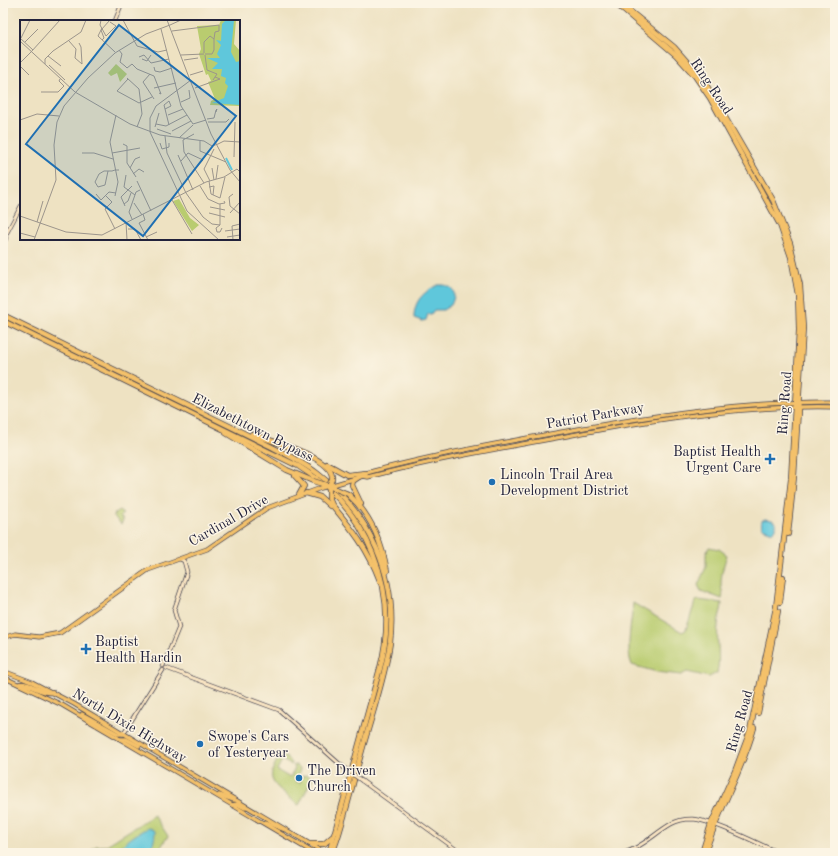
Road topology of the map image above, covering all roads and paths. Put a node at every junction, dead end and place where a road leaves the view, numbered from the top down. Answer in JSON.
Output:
{"nodes":[{"id":1,"x":122,"y":3,"type":"edge"},
{"id":2,"x":615,"y":3,"type":"edge"},
{"id":3,"x":620,"y":3,"type":"edge"},
{"id":4,"x":115,"y":20,"type":"edge"},
{"id":5,"x":20,"y":208,"type":"edge"},
{"id":6,"x":14,"y":220,"type":"junction"},
{"id":7,"x":3,"y":240,"type":"edge"},
{"id":8,"x":3,"y":245,"type":"edge"},
{"id":9,"x":3,"y":315,"type":"edge"},
{"id":10,"x":3,"y":321,"type":"edge"},
{"id":11,"x":835,"y":402,"type":"edge"},
{"id":12,"x":797,"y":404,"type":"junction"},
{"id":13,"x":835,"y":407,"type":"edge"},
{"id":14,"x":197,"y":410,"type":"junction"},
{"id":15,"x":204,"y":419,"type":"junction"},
{"id":16,"x":305,"y":453,"type":"junction"},
{"id":17,"x":288,"y":470,"type":"junction"},
{"id":18,"x":362,"y":475,"type":"junction"},
{"id":19,"x":329,"y":486,"type":"junction"},
{"id":20,"x":321,"y":488,"type":"joint"},
{"id":21,"x":306,"y":493,"type":"junction"},
{"id":22,"x":300,"y":495,"type":"junction"},
{"id":23,"x":343,"y":518,"type":"junction"},
{"id":24,"x":371,"y":524,"type":"junction"},
{"id":25,"x":180,"y":559,"type":"junction"},
{"id":26,"x":384,"y":593,"type":"junction"},
{"id":27,"x":390,"y":598,"type":"junction"},
{"id":28,"x":3,"y":638,"type":"edge"},
{"id":29,"x":164,"y":668,"type":"junction"},
{"id":30,"x":3,"y":671,"type":"edge"},
{"id":31,"x":3,"y":677,"type":"edge"},
{"id":32,"x":20,"y":684,"type":"junction"},
{"id":33,"x":52,"y":692,"type":"junction"},
{"id":34,"x":61,"y":704,"type":"junction"},
{"id":35,"x":86,"y":712,"type":"junction"},
{"id":36,"x":123,"y":734,"type":"junction"},
{"id":37,"x":121,"y":739,"type":"junction"},
{"id":38,"x":164,"y":764,"type":"junction"},
{"id":39,"x":174,"y":764,"type":"junction"},
{"id":40,"x":196,"y":777,"type":"junction"},
{"id":41,"x":194,"y":783,"type":"junction"},
{"id":42,"x":221,"y":792,"type":"junction"},
{"id":43,"x":235,"y":800,"type":"junction"},
{"id":44,"x":232,"y":805,"type":"junction"},
{"id":45,"x":267,"y":819,"type":"junction"},
{"id":46,"x":258,"y":820,"type":"junction"},
{"id":47,"x":713,"y":825,"type":"junction"},
{"id":48,"x":286,"y":830,"type":"junction"},
{"id":49,"x":335,"y":830,"type":"junction"},
{"id":50,"x":339,"y":834,"type":"junction"},
{"id":51,"x":284,"y":835,"type":"junction"},
{"id":52,"x":310,"y":844,"type":"junction"},
{"id":53,"x":314,"y":853,"type":"edge"},
{"id":54,"x":325,"y":853,"type":"edge"},
{"id":55,"x":329,"y":853,"type":"edge"},
{"id":56,"x":332,"y":853,"type":"edge"},
{"id":57,"x":338,"y":853,"type":"edge"},
{"id":58,"x":461,"y":853,"type":"edge"},
{"id":59,"x":624,"y":853,"type":"edge"},
{"id":60,"x":702,"y":853,"type":"edge"},
{"id":61,"x":705,"y":853,"type":"edge"},
{"id":62,"x":779,"y":853,"type":"edge"}],
"edges":[{"from":1,"to":4,"type":"street"},
{"from":2,"to":12,"type":"highway","name":"Ring Road"},
{"from":3,"to":12,"type":"highway","name":"Ring Road"},
{"from":5,"to":6,"type":"street"},
{"from":6,"to":7,"type":"street"},
{"from":6,"to":8,"type":"street"},
{"from":9,"to":14,"type":"highway","name":"Elizabethtown Bypass"},
{"from":10,"to":15,"type":"highway","name":"Elizabethtown Bypass"},
{"from":11,"to":12,"type":"main road","name":"Patriot Parkway"},
{"from":12,"to":13,"type":"main road","name":"Patriot Parkway"},
{"from":12,"to":18,"type":"main road","name":"Patriot Parkway"},
{"from":12,"to":47,"type":"highway","name":"Ring Road"},
{"from":14,"to":16,"type":"highway"},
{"from":14,"to":27,"type":"highway","name":"Elizabethtown Bypass"},
{"from":15,"to":17,"type":"highway"},
{"from":15,"to":26,"type":"highway","name":"Elizabethtown Bypass"},
{"from":16,"to":18,"type":"highway"},
{"from":16,"to":19,"type":"highway","bridge":true},
{"from":17,"to":19,"type":"highway","bridge":true},
{"from":17,"to":22,"type":"highway"},
{"from":18,"to":19,"type":"main road","name":"Patriot Parkway","bridge":true},
{"from":18,"to":24,"type":"highway"},
{"from":19,"to":20,"type":"main road","name":"Patriot Parkway","bridge":true},
{"from":19,"to":23,"type":"highway","bridge":true},
{"from":19,"to":24,"type":"highway","bridge":true},
{"from":20,"to":21,"type":"main road","name":"Cardinal Drive"},
{"from":21,"to":22,"type":"main road","name":"Cardinal Drive"},
{"from":21,"to":23,"type":"highway"},
{"from":22,"to":25,"type":"main road","name":"Cardinal Drive"},
{"from":23,"to":26,"type":"highway"},
{"from":24,"to":27,"type":"highway"},
{"from":25,"to":28,"type":"main road","name":"Cardinal Drive"},
{"from":25,"to":29,"type":"street"},
{"from":26,"to":49,"type":"highway","name":"Elizabethtown Bypass"},
{"from":27,"to":50,"type":"highway","name":"Elizabethtown Bypass"},
{"from":29,"to":36,"type":"street"},
{"from":29,"to":58,"type":"street","bridge":true},
{"from":30,"to":33,"type":"main road","name":"North Dixie Highway"},
{"from":31,"to":32,"type":"main road","name":"North Dixie Highway"},
{"from":32,"to":33,"type":"highway"},
{"from":32,"to":34,"type":"main road","name":"North Dixie Highway"},
{"from":33,"to":35,"type":"main road","name":"North Dixie Highway"},
{"from":34,"to":35,"type":"main road"},
{"from":34,"to":36,"type":"main road"},
{"from":34,"to":37,"type":"main road","name":"North Dixie Highway"},
{"from":35,"to":36,"type":"main road","name":"North Dixie Highway"},
{"from":36,"to":39,"type":"main road","name":"North Dixie Highway"},
{"from":37,"to":38,"type":"main road","name":"North Dixie Highway"},
{"from":37,"to":39,"type":"main road"},
{"from":38,"to":40,"type":"main road"},
{"from":38,"to":41,"type":"main road","name":"North Dixie Highway"},
{"from":39,"to":40,"type":"main road","name":"North Dixie Highway"},
{"from":40,"to":42,"type":"main road","name":"North Dixie Highway"},
{"from":41,"to":42,"type":"main road"},
{"from":41,"to":43,"type":"main road"},
{"from":41,"to":44,"type":"main road","name":"North Dixie Highway"},
{"from":42,"to":43,"type":"main road","name":"North Dixie Highway"},
{"from":43,"to":45,"type":"main road","name":"North Dixie Highway"},
{"from":44,"to":45,"type":"main road"},
{"from":44,"to":46,"type":"main road","name":"North Dixie Highway"},
{"from":45,"to":48,"type":"main road","name":"North Dixie Highway"},
{"from":46,"to":48,"type":"main road"},
{"from":46,"to":51,"type":"main road","name":"North Dixie Highway"},
{"from":47,"to":59,"type":"street"},
{"from":47,"to":60,"type":"highway","name":"Ring Road"},
{"from":47,"to":61,"type":"highway","name":"Ring Road"},
{"from":47,"to":62,"type":"street"},
{"from":48,"to":52,"type":"main road","name":"North Dixie Highway"},
{"from":49,"to":52,"type":"highway"},
{"from":49,"to":55,"type":"highway","name":"Elizabethtown Bypass"},
{"from":50,"to":56,"type":"highway","name":"Elizabethtown Bypass"},
{"from":50,"to":57,"type":"highway"},
{"from":51,"to":52,"type":"main road"},
{"from":51,"to":53,"type":"main road","name":"North Dixie Highway"},
{"from":52,"to":54,"type":"main road","name":"North Dixie Highway"}]}
